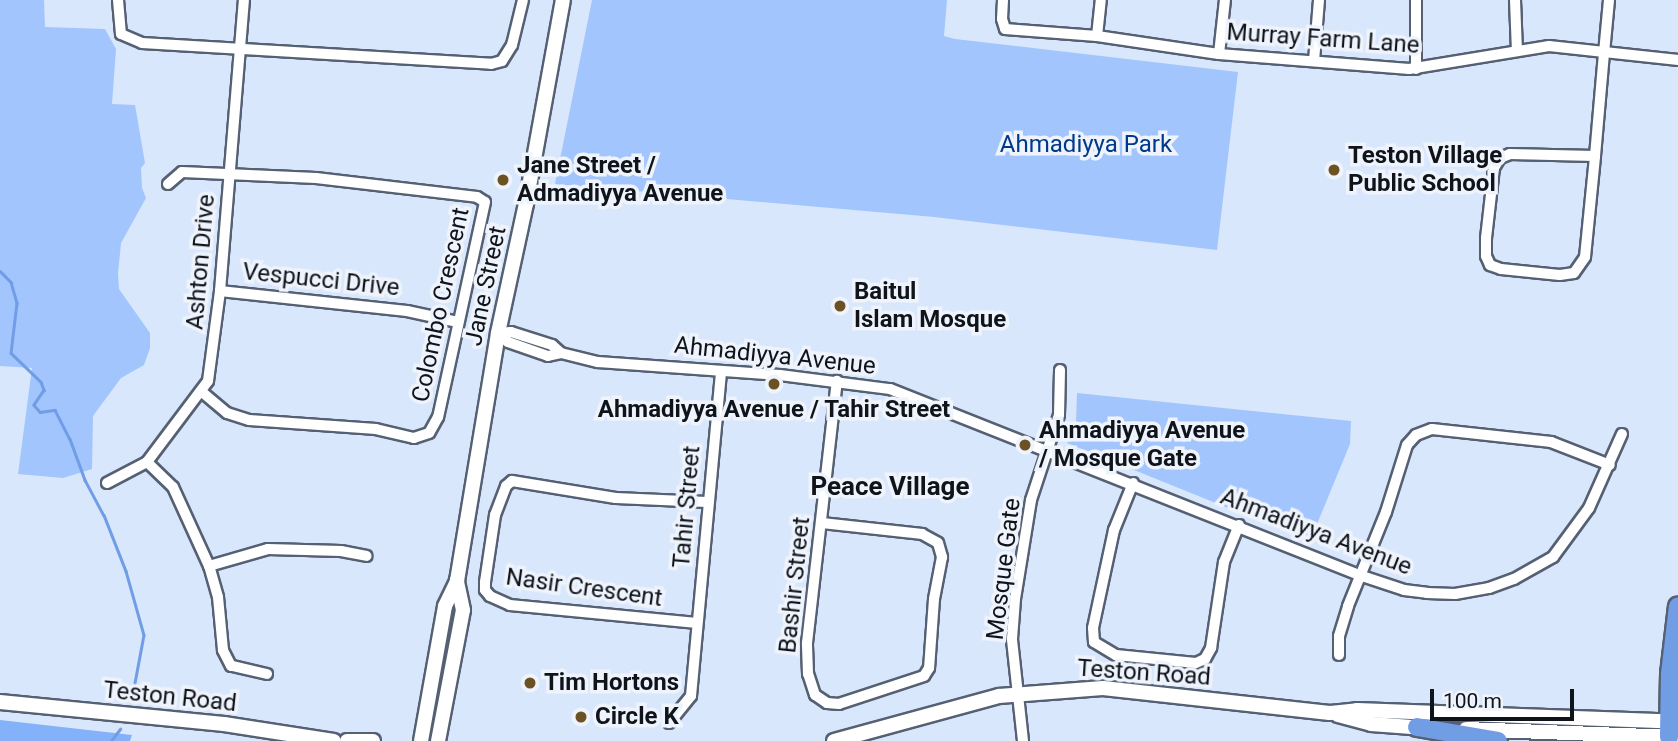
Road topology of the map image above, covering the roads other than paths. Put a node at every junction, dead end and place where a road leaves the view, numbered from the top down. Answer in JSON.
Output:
{"nodes":[{"id":1,"x":118,"y":0,"type":"edge"},
{"id":2,"x":244,"y":0,"type":"edge"},
{"id":3,"x":523,"y":0,"type":"edge"},
{"id":4,"x":563,"y":0,"type":"edge"},
{"id":5,"x":1003,"y":0,"type":"edge"},
{"id":6,"x":1101,"y":0,"type":"edge"},
{"id":7,"x":1224,"y":0,"type":"edge"},
{"id":8,"x":1319,"y":0,"type":"edge"},
{"id":9,"x":1416,"y":0,"type":"edge"},
{"id":10,"x":1515,"y":0,"type":"edge"},
{"id":11,"x":1609,"y":0,"type":"edge"},
{"id":12,"x":1097,"y":36,"type":"junction"},
{"id":13,"x":243,"y":48,"type":"junction"},
{"id":14,"x":1517,"y":51,"type":"junction"},
{"id":15,"x":1604,"y":53,"type":"junction"},
{"id":16,"x":1219,"y":54,"type":"junction"},
{"id":17,"x":1678,"y":60,"type":"edge"},
{"id":18,"x":1314,"y":61,"type":"junction"},
{"id":19,"x":1416,"y":69,"type":"junction"},
{"id":20,"x":1595,"y":156,"type":"junction"},
{"id":21,"x":230,"y":174,"type":"junction"},
{"id":22,"x":168,"y":184,"type":"dead end"},
{"id":23,"x":220,"y":291,"type":"junction"},
{"id":24,"x":458,"y":322,"type":"junction"},
{"id":25,"x":498,"y":333,"type":"junction"},
{"id":26,"x":1060,"y":370,"type":"dead end"},
{"id":27,"x":721,"y":371,"type":"junction"},
{"id":28,"x":837,"y":381,"type":"junction"},
{"id":29,"x":202,"y":392,"type":"junction"},
{"id":30,"x":1622,"y":434,"type":"dead end"},
{"id":31,"x":1048,"y":450,"type":"junction"},
{"id":32,"x":148,"y":461,"type":"junction"},
{"id":33,"x":1609,"y":465,"type":"junction"},
{"id":34,"x":107,"y":483,"type":"dead end"},
{"id":35,"x":1133,"y":484,"type":"junction"},
{"id":36,"x":707,"y":502,"type":"junction"},
{"id":37,"x":822,"y":523,"type":"junction"},
{"id":38,"x":1239,"y":525,"type":"junction"},
{"id":39,"x":367,"y":556,"type":"dead end"},
{"id":40,"x":209,"y":566,"type":"junction"},
{"id":41,"x":1359,"y":575,"type":"junction"},
{"id":42,"x":457,"y":581,"type":"junction"},
{"id":43,"x":1678,"y":606,"type":"edge"},
{"id":44,"x":697,"y":624,"type":"junction"},
{"id":45,"x":1339,"y":655,"type":"dead end"},
{"id":46,"x":267,"y":674,"type":"dead end"},
{"id":47,"x":1019,"y":694,"type":"junction"},
{"id":48,"x":0,"y":702,"type":"edge"},
{"id":49,"x":1330,"y":713,"type":"junction"},
{"id":50,"x":669,"y":723,"type":"dead end"},
{"id":51,"x":1417,"y":727,"type":"junction"},
{"id":52,"x":1673,"y":729,"type":"edge"},
{"id":53,"x":334,"y":741,"type":"edge"},
{"id":54,"x":347,"y":741,"type":"edge"},
{"id":55,"x":373,"y":741,"type":"edge"},
{"id":56,"x":421,"y":741,"type":"edge"},
{"id":57,"x":438,"y":741,"type":"edge"},
{"id":58,"x":834,"y":741,"type":"edge"},
{"id":59,"x":1023,"y":741,"type":"edge"},
{"id":60,"x":1498,"y":741,"type":"edge"}],
"edges":[{"from":1,"to":13,"type":"street"},
{"from":2,"to":13,"type":"street","name":"Ashton Drive"},
{"from":3,"to":13,"type":"street"},
{"from":4,"to":25,"type":"main road","name":"Jane Street"},
{"from":5,"to":12,"type":"street","name":"Murray Farm Lane"},
{"from":6,"to":12,"type":"street"},
{"from":7,"to":16,"type":"street"},
{"from":8,"to":18,"type":"street"},
{"from":9,"to":19,"type":"street"},
{"from":10,"to":14,"type":"street"},
{"from":11,"to":15,"type":"street"},
{"from":12,"to":16,"type":"street","name":"Murray Farm Lane"},
{"from":13,"to":21,"type":"street","name":"Ashton Drive"},
{"from":14,"to":15,"type":"street","name":"Murray Farm Lane"},
{"from":14,"to":19,"type":"street","name":"Murray Farm Lane"},
{"from":15,"to":17,"type":"street","name":"Murray Farm Lane"},
{"from":15,"to":20,"type":"street"},
{"from":16,"to":18,"type":"street","name":"Murray Farm Lane"},
{"from":18,"to":19,"type":"street","name":"Murray Farm Lane"},
{"from":20,"to":20,"type":"street"},
{"from":21,"to":22,"type":"street"},
{"from":21,"to":23,"type":"street","name":"Ashton Drive"},
{"from":21,"to":24,"type":"street","name":"Colombo Crescent"},
{"from":23,"to":24,"type":"street","name":"Vespucci Drive"},
{"from":23,"to":29,"type":"street","name":"Ashton Drive"},
{"from":24,"to":29,"type":"street","name":"Colombo Crescent"},
{"from":25,"to":27,"type":"street","name":"Ahmadiyya Avenue"},
{"from":25,"to":42,"type":"main road","name":"Jane Street"},
{"from":26,"to":31,"type":"street","name":"Mosque Gate"},
{"from":27,"to":28,"type":"street","name":"Ahmadiyya Avenue"},
{"from":27,"to":36,"type":"street","name":"Tahir Street"},
{"from":28,"to":31,"type":"street","name":"Ahmadiyya Avenue"},
{"from":28,"to":37,"type":"street","name":"Bashir Street"},
{"from":29,"to":32,"type":"street","name":"Ashton Drive"},
{"from":30,"to":33,"type":"street","name":"Ahmadiyya Avenue"},
{"from":31,"to":35,"type":"street","name":"Ahmadiyya Avenue"},
{"from":31,"to":47,"type":"street","name":"Mosque Gate"},
{"from":32,"to":34,"type":"street","name":"Ashton Drive"},
{"from":32,"to":40,"type":"street"},
{"from":33,"to":41,"type":"street","name":"Ahmadiyya Avenue"},
{"from":33,"to":41,"type":"street"},
{"from":35,"to":38,"type":"street","name":"Ahmadiyya Avenue"},
{"from":35,"to":38,"type":"street"},
{"from":36,"to":44,"type":"street","name":"Tahir Street"},
{"from":36,"to":44,"type":"street","name":"Nasir Crescent"},
{"from":37,"to":37,"type":"street","name":"Bashir Street"},
{"from":38,"to":41,"type":"street","name":"Ahmadiyya Avenue"},
{"from":39,"to":40,"type":"street"},
{"from":40,"to":46,"type":"street"},
{"from":41,"to":45,"type":"street"},
{"from":42,"to":56,"type":"main road","name":"Jane Street"},
{"from":42,"to":57,"type":"main road","name":"Jane Street"},
{"from":43,"to":52,"type":"highway"},
{"from":44,"to":50,"type":"street","name":"Tahir Street"},
{"from":47,"to":49,"type":"main road","name":"Teston Road"},
{"from":47,"to":58,"type":"main road","name":"Teston Road"},
{"from":47,"to":59,"type":"street","name":"Mosque Gate"},
{"from":48,"to":53,"type":"main road","name":"Teston Road"},
{"from":49,"to":51,"type":"main road","name":"Teston Road"},
{"from":49,"to":52,"type":"main road","name":"Teston Road"},
{"from":51,"to":52,"type":"main road","name":"Teston Road"},
{"from":51,"to":60,"type":"highway"},
{"from":54,"to":55,"type":"main road"}]}
